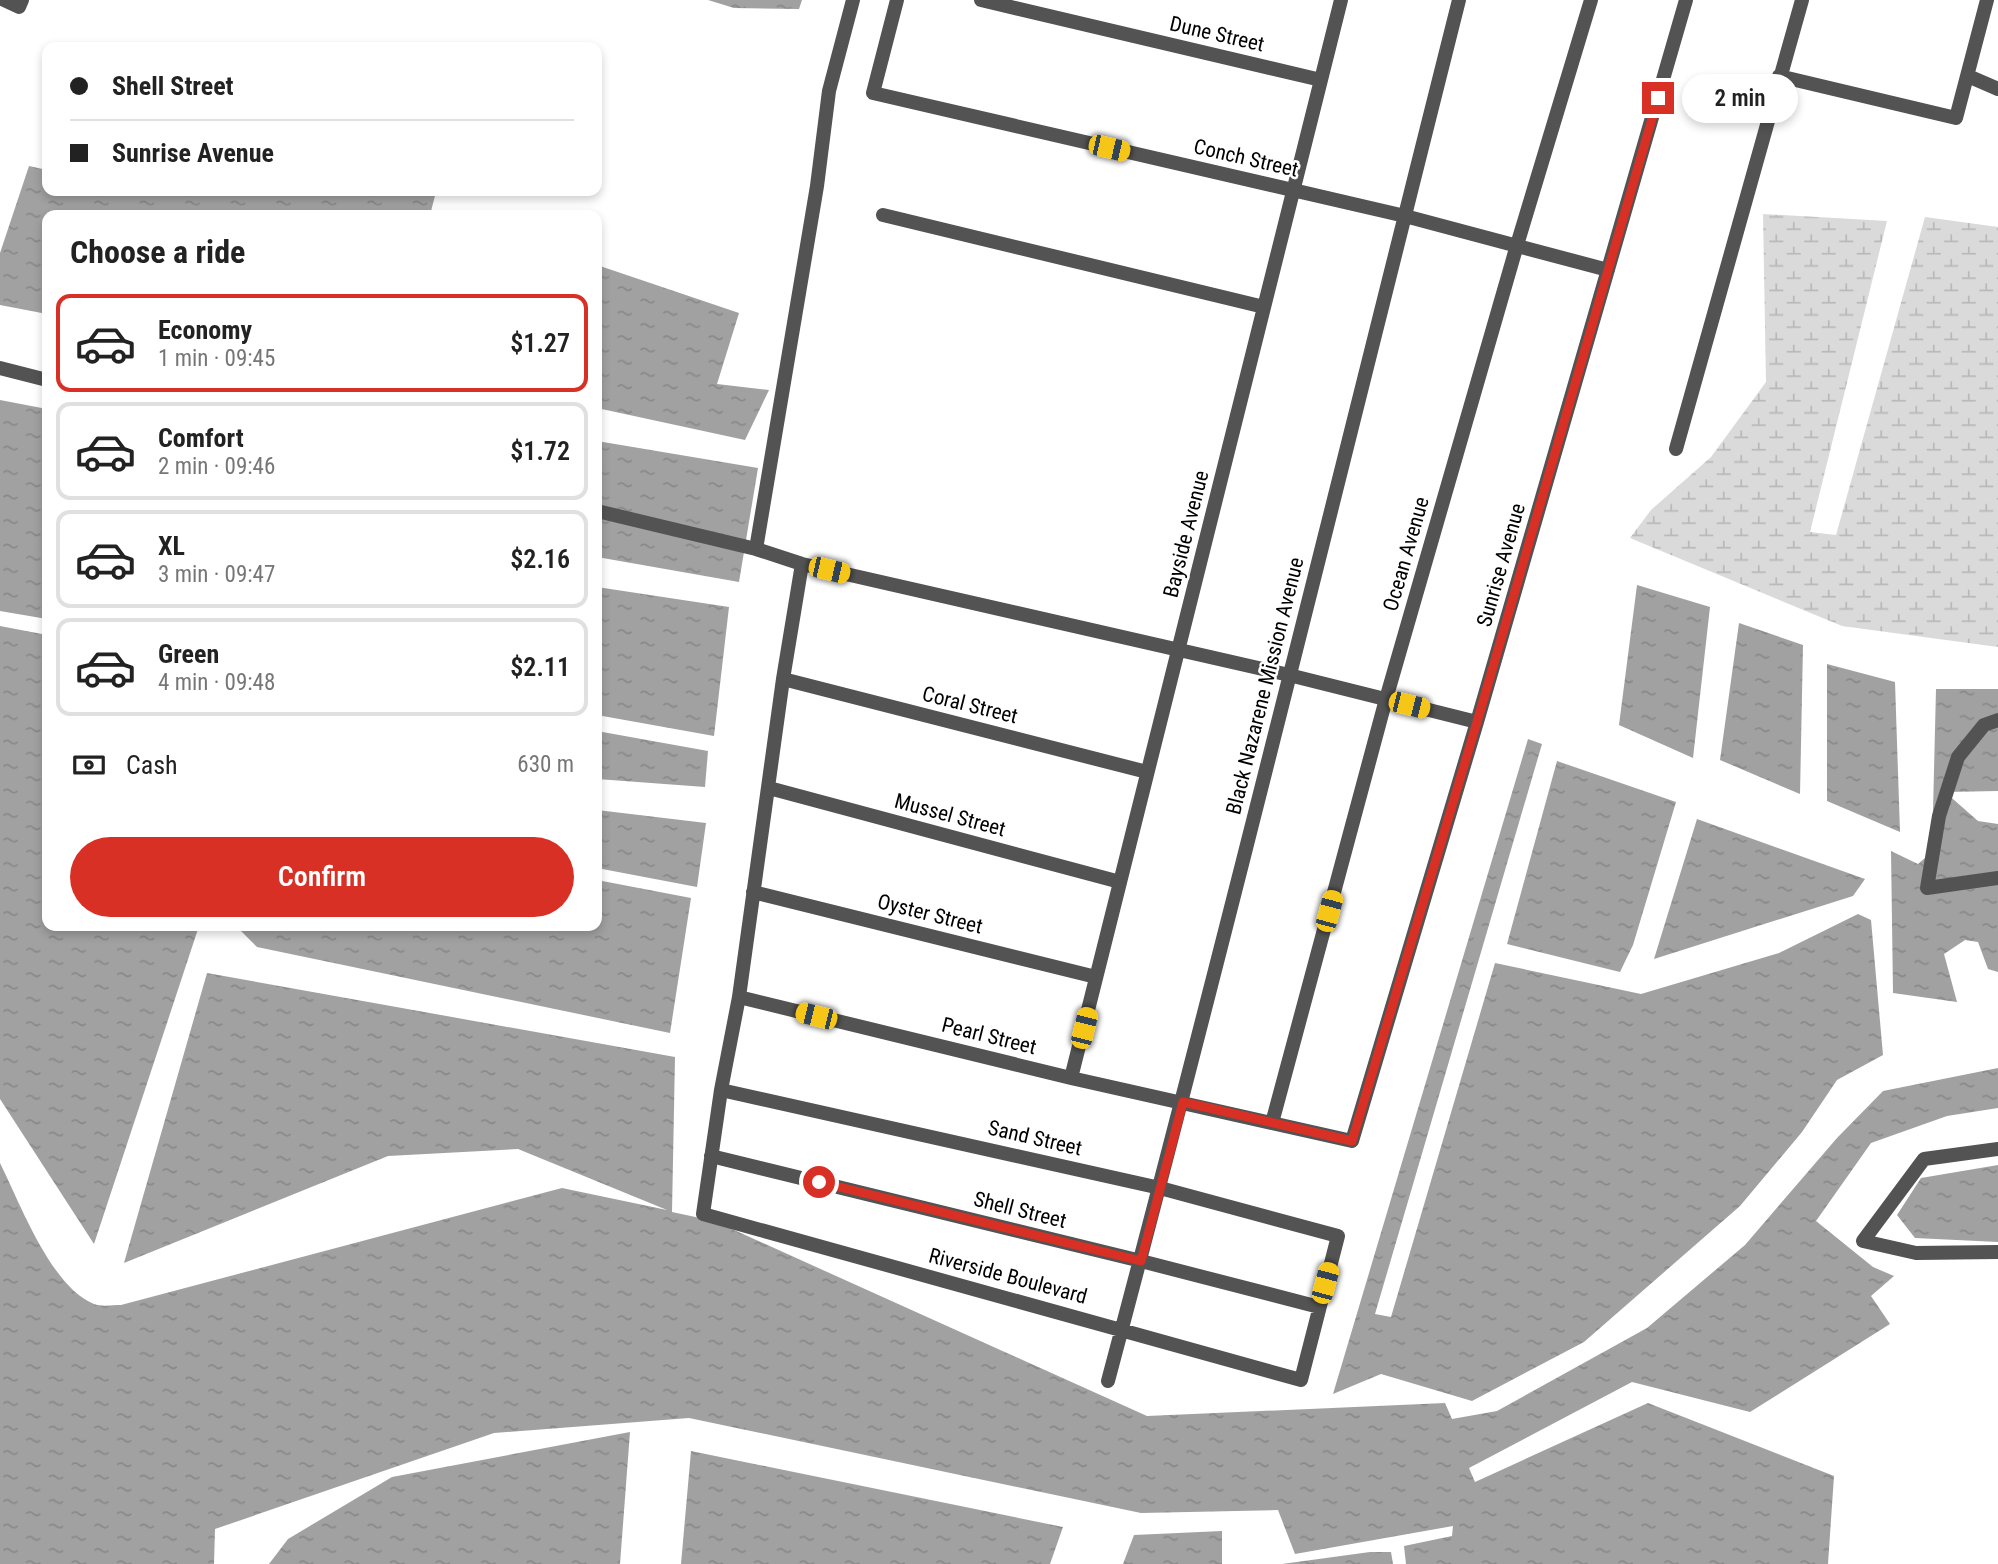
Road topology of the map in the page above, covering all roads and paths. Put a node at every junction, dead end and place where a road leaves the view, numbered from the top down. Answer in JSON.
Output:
{"nodes":[{"id":1,"x":4,"y":0,"type":"edge"},
{"id":2,"x":22,"y":0,"type":"edge"},
{"id":3,"x":853,"y":0,"type":"edge"},
{"id":4,"x":897,"y":0,"type":"edge"},
{"id":5,"x":981,"y":0,"type":"edge"},
{"id":6,"x":1341,"y":0,"type":"edge"},
{"id":7,"x":1460,"y":0,"type":"edge"},
{"id":8,"x":1591,"y":0,"type":"edge"},
{"id":9,"x":1686,"y":0,"type":"edge"},
{"id":10,"x":1802,"y":0,"type":"edge"},
{"id":11,"x":1987,"y":0,"type":"edge"},
{"id":12,"x":1779,"y":76,"type":"junction"},
{"id":13,"x":1968,"y":76,"type":"junction"},
{"id":14,"x":1321,"y":80,"type":"junction"},
{"id":15,"x":1998,"y":89,"type":"edge"},
{"id":16,"x":1293,"y":191,"type":"junction"},
{"id":17,"x":883,"y":215,"type":"dead end"},
{"id":18,"x":1405,"y":216,"type":"junction"},
{"id":19,"x":1517,"y":245,"type":"junction"},
{"id":20,"x":1608,"y":270,"type":"junction"},
{"id":21,"x":1264,"y":307,"type":"junction"},
{"id":22,"x":0,"y":368,"type":"edge"},
{"id":23,"x":42,"y":379,"type":"edge"},
{"id":24,"x":1676,"y":449,"type":"dead end"},
{"id":25,"x":602,"y":513,"type":"edge"},
{"id":26,"x":756,"y":549,"type":"junction"},
{"id":27,"x":802,"y":564,"type":"junction"},
{"id":28,"x":1178,"y":651,"type":"junction"},
{"id":29,"x":1289,"y":675,"type":"junction"},
{"id":30,"x":783,"y":679,"type":"junction"},
{"id":31,"x":1386,"y":699,"type":"junction"},
{"id":32,"x":1998,"y":720,"type":"edge"},
{"id":33,"x":1477,"y":722,"type":"junction"},
{"id":34,"x":1147,"y":772,"type":"junction"},
{"id":35,"x":769,"y":788,"type":"junction"},
{"id":36,"x":1998,"y":878,"type":"edge"},
{"id":37,"x":1120,"y":882,"type":"junction"},
{"id":38,"x":753,"y":892,"type":"junction"},
{"id":39,"x":1096,"y":977,"type":"junction"},
{"id":40,"x":739,"y":997,"type":"junction"},
{"id":41,"x":1071,"y":1078,"type":"junction"},
{"id":42,"x":721,"y":1090,"type":"junction"},
{"id":43,"x":1183,"y":1102,"type":"junction"},
{"id":44,"x":1272,"y":1123,"type":"junction"},
{"id":45,"x":1352,"y":1141,"type":"joint"},
{"id":46,"x":1998,"y":1149,"type":"edge"},
{"id":47,"x":711,"y":1156,"type":"junction"},
{"id":48,"x":1160,"y":1188,"type":"junction"},
{"id":49,"x":1998,"y":1252,"type":"edge"},
{"id":50,"x":1141,"y":1261,"type":"junction"},
{"id":51,"x":1319,"y":1307,"type":"junction"},
{"id":52,"x":1122,"y":1330,"type":"junction"},
{"id":53,"x":1108,"y":1381,"type":"dead end"}],
"edges":[{"from":1,"to":2,"type":"street"},
{"from":3,"to":26,"type":"street"},
{"from":4,"to":16,"type":"street","name":"Conch Street"},
{"from":5,"to":14,"type":"street","name":"Dune Street"},
{"from":6,"to":14,"type":"street","name":"Bayside Avenue"},
{"from":7,"to":18,"type":"street","name":"Black Nazarene Mission Avenue"},
{"from":8,"to":19,"type":"street","name":"Ocean Avenue"},
{"from":9,"to":20,"type":"street","name":"Sunrise Avenue"},
{"from":10,"to":12,"type":"street"},
{"from":11,"to":13,"type":"street"},
{"from":12,"to":13,"type":"street"},
{"from":12,"to":24,"type":"street"},
{"from":13,"to":15,"type":"street"},
{"from":14,"to":16,"type":"street","name":"Bayside Avenue"},
{"from":16,"to":18,"type":"street","name":"Conch Street"},
{"from":16,"to":21,"type":"street","name":"Bayside Avenue"},
{"from":17,"to":21,"type":"street"},
{"from":18,"to":19,"type":"street","name":"Conch Street"},
{"from":18,"to":29,"type":"street","name":"Black Nazarene Mission Avenue"},
{"from":19,"to":20,"type":"street","name":"Conch Street"},
{"from":19,"to":31,"type":"street","name":"Ocean Avenue"},
{"from":20,"to":33,"type":"street","name":"Sunrise Avenue"},
{"from":21,"to":28,"type":"street","name":"Bayside Avenue"},
{"from":22,"to":23,"type":"street"},
{"from":25,"to":26,"type":"street"},
{"from":26,"to":27,"type":"street"},
{"from":27,"to":28,"type":"street"},
{"from":27,"to":30,"type":"street"},
{"from":28,"to":29,"type":"street"},
{"from":28,"to":34,"type":"street","name":"Bayside Avenue"},
{"from":29,"to":31,"type":"street"},
{"from":29,"to":43,"type":"street","name":"Black Nazarene Mission Avenue"},
{"from":30,"to":34,"type":"street","name":"Coral Street"},
{"from":30,"to":35,"type":"street"},
{"from":31,"to":33,"type":"street"},
{"from":31,"to":44,"type":"street","name":"Ocean Avenue"},
{"from":32,"to":36,"type":"street"},
{"from":33,"to":45,"type":"street","name":"Sunrise Avenue"},
{"from":34,"to":37,"type":"street","name":"Bayside Avenue"},
{"from":35,"to":37,"type":"street","name":"Mussel Street"},
{"from":35,"to":38,"type":"street"},
{"from":37,"to":39,"type":"street","name":"Bayside Avenue"},
{"from":38,"to":39,"type":"street","name":"Oyster Street"},
{"from":38,"to":40,"type":"street"},
{"from":39,"to":41,"type":"street","name":"Bayside Avenue"},
{"from":40,"to":41,"type":"street","name":"Pearl Street"},
{"from":40,"to":42,"type":"street"},
{"from":41,"to":43,"type":"street","name":"Pearl Street"},
{"from":42,"to":47,"type":"street"},
{"from":42,"to":48,"type":"street","name":"Sand Street"},
{"from":43,"to":44,"type":"street","name":"Pearl Street"},
{"from":43,"to":48,"type":"street","name":"Black Nazarene Mission Avenue"},
{"from":44,"to":45,"type":"street","name":"Pearl Street"},
{"from":46,"to":49,"type":"street"},
{"from":47,"to":50,"type":"street","name":"Shell Street"},
{"from":47,"to":52,"type":"street","name":"Riverside Boulevard"},
{"from":48,"to":50,"type":"street","name":"Black Nazarene Mission Avenue"},
{"from":48,"to":51,"type":"street","name":"Sand Street"},
{"from":50,"to":51,"type":"street","name":"Shell Street"},
{"from":50,"to":52,"type":"street","name":"Black Nazarene Mission Avenue"},
{"from":51,"to":52,"type":"street","name":"Riverside Boulevard"},
{"from":52,"to":53,"type":"street","name":"Black Nazarene Mission Avenue"}]}
